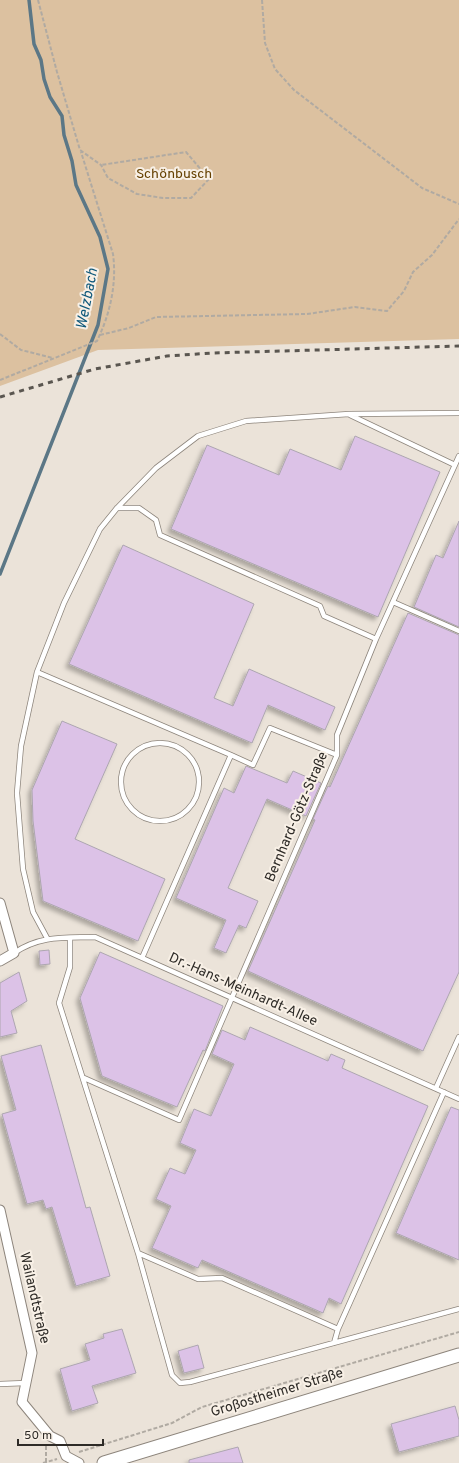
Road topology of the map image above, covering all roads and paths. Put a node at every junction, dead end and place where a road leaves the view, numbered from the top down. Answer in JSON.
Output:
{"nodes":[{"id":1,"x":38,"y":0,"type":"edge"},
{"id":2,"x":262,"y":0,"type":"edge"},
{"id":3,"x":80,"y":150,"type":"junction"},
{"id":4,"x":102,"y":165,"type":"junction"},
{"id":5,"x":459,"y":204,"type":"edge"},
{"id":6,"x":459,"y":219,"type":"edge"},
{"id":7,"x":0,"y":334,"type":"edge"},
{"id":8,"x":100,"y":335,"type":"junction"},
{"id":9,"x":53,"y":358,"type":"junction"},
{"id":10,"x":0,"y":380,"type":"edge"},
{"id":11,"x":459,"y":413,"type":"edge"},
{"id":12,"x":349,"y":414,"type":"junction"},
{"id":13,"x":459,"y":456,"type":"edge"},
{"id":14,"x":455,"y":465,"type":"junction"},
{"id":15,"x":117,"y":508,"type":"junction"},
{"id":16,"x":393,"y":602,"type":"junction"},
{"id":17,"x":459,"y":631,"type":"edge"},
{"id":18,"x":376,"y":639,"type":"junction"},
{"id":19,"x":37,"y":672,"type":"junction"},
{"id":20,"x":174,"y":744,"type":"joint"},
{"id":21,"x":231,"y":755,"type":"junction"},
{"id":22,"x":337,"y":755,"type":"junction"},
{"id":23,"x":0,"y":903,"type":"edge"},
{"id":24,"x":47,"y":938,"type":"junction"},
{"id":25,"x":70,"y":938,"type":"junction"},
{"id":26,"x":14,"y":953,"type":"junction"},
{"id":27,"x":142,"y":958,"type":"junction"},
{"id":28,"x":0,"y":961,"type":"edge"},
{"id":29,"x":232,"y":998,"type":"junction"},
{"id":30,"x":459,"y":1037,"type":"edge"},
{"id":31,"x":84,"y":1078,"type":"junction"},
{"id":32,"x":436,"y":1088,"type":"junction"},
{"id":33,"x":444,"y":1092,"type":"junction"},
{"id":34,"x":459,"y":1099,"type":"edge"},
{"id":35,"x":0,"y":1210,"type":"edge"},
{"id":36,"x":138,"y":1253,"type":"junction"},
{"id":37,"x":459,"y":1309,"type":"edge"},
{"id":38,"x":338,"y":1329,"type":"junction"},
{"id":39,"x":459,"y":1332,"type":"edge"},
{"id":40,"x":334,"y":1343,"type":"junction"},
{"id":41,"x":459,"y":1355,"type":"edge"},
{"id":42,"x":26,"y":1382,"type":"junction"},
{"id":43,"x":0,"y":1384,"type":"edge"},
{"id":44,"x":50,"y":1436,"type":"junction"},
{"id":45,"x":66,"y":1456,"type":"junction"},
{"id":46,"x":46,"y":1462,"type":"edge"},
{"id":47,"x":43,"y":1463,"type":"edge"},
{"id":48,"x":79,"y":1463,"type":"edge"},
{"id":49,"x":104,"y":1463,"type":"edge"}],
"edges":[{"from":1,"to":3,"type":"path"},
{"from":2,"to":5,"type":"path"},
{"from":3,"to":4,"type":"path"},
{"from":3,"to":8,"type":"path"},
{"from":4,"to":4,"type":"path"},
{"from":6,"to":8,"type":"path"},
{"from":7,"to":9,"type":"path"},
{"from":8,"to":9,"type":"path"},
{"from":9,"to":10,"type":"path"},
{"from":11,"to":12,"type":"lane"},
{"from":12,"to":14,"type":"lane"},
{"from":12,"to":15,"type":"lane"},
{"from":13,"to":14,"type":"lane","name":"Bernhard-Götz-Straße"},
{"from":14,"to":16,"type":"lane","name":"Bernhard-Götz-Straße"},
{"from":15,"to":18,"type":"lane"},
{"from":15,"to":19,"type":"lane"},
{"from":16,"to":17,"type":"lane"},
{"from":16,"to":18,"type":"lane","name":"Bernhard-Götz-Straße"},
{"from":18,"to":22,"type":"lane","name":"Bernhard-Götz-Straße"},
{"from":19,"to":21,"type":"lane"},
{"from":19,"to":24,"type":"lane"},
{"from":20,"to":20,"type":"lane"},
{"from":21,"to":22,"type":"lane"},
{"from":21,"to":27,"type":"lane"},
{"from":22,"to":29,"type":"lane","name":"Bernhard-Götz-Straße"},
{"from":23,"to":26,"type":"street"},
{"from":24,"to":25,"type":"lane","name":"Dr.-Hans-Meinhardt-Allee"},
{"from":24,"to":26,"type":"lane","name":"Dr.-Hans-Meinhardt-Allee"},
{"from":25,"to":27,"type":"lane","name":"Dr.-Hans-Meinhardt-Allee"},
{"from":25,"to":31,"type":"lane"},
{"from":26,"to":28,"type":"street"},
{"from":27,"to":29,"type":"lane","name":"Dr.-Hans-Meinhardt-Allee"},
{"from":29,"to":31,"type":"lane","name":"Bernhard-Götz-Straße"},
{"from":29,"to":32,"type":"lane","name":"Dr.-Hans-Meinhardt-Allee"},
{"from":30,"to":32,"type":"lane"},
{"from":31,"to":36,"type":"lane"},
{"from":32,"to":33,"type":"lane","name":"Dr.-Hans-Meinhardt-Allee"},
{"from":33,"to":34,"type":"lane","name":"Dr.-Hans-Meinhardt-Allee"},
{"from":33,"to":38,"type":"lane"},
{"from":35,"to":42,"type":"street","name":"Wailandtstraße"},
{"from":36,"to":38,"type":"lane"},
{"from":36,"to":40,"type":"lane"},
{"from":37,"to":40,"type":"lane"},
{"from":38,"to":40,"type":"lane"},
{"from":39,"to":45,"type":"path"},
{"from":41,"to":49,"type":"main road","name":"Großostheimer Straße"},
{"from":42,"to":43,"type":"lane"},
{"from":42,"to":44,"type":"street","name":"Wailandtstraße"},
{"from":44,"to":45,"type":"street","name":"Wailandtstraße"},
{"from":44,"to":46,"type":"path"},
{"from":45,"to":46,"type":"path"},
{"from":45,"to":48,"type":"street"},
{"from":46,"to":47,"type":"path"}]}
